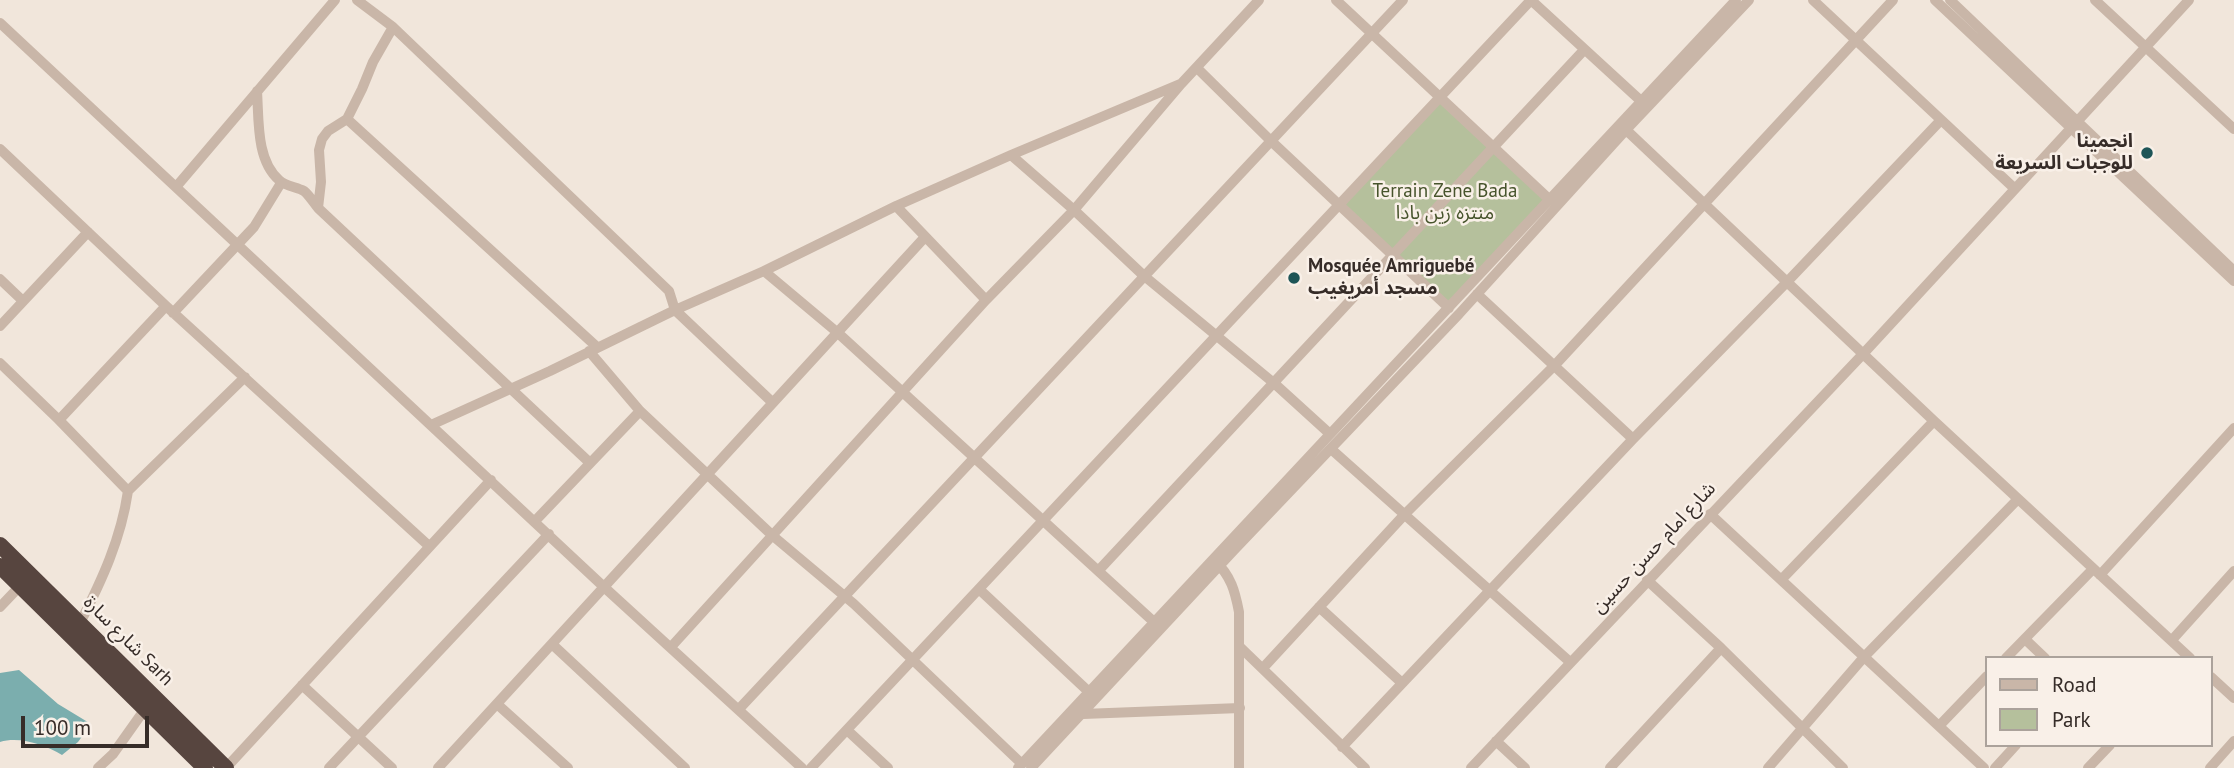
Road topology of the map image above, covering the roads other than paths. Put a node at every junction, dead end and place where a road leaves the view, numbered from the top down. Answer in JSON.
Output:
{"nodes":[{"id":1,"x":335,"y":0,"type":"edge"},
{"id":2,"x":357,"y":0,"type":"edge"},
{"id":3,"x":1259,"y":0,"type":"edge"},
{"id":4,"x":1336,"y":0,"type":"edge"},
{"id":5,"x":1403,"y":0,"type":"edge"},
{"id":6,"x":1736,"y":0,"type":"edge"},
{"id":7,"x":1749,"y":0,"type":"edge"},
{"id":8,"x":1813,"y":0,"type":"edge"},
{"id":9,"x":1894,"y":0,"type":"edge"},
{"id":10,"x":1935,"y":0,"type":"edge"},
{"id":11,"x":1950,"y":0,"type":"edge"},
{"id":12,"x":2095,"y":0,"type":"edge"},
{"id":13,"x":2189,"y":0,"type":"edge"},
{"id":14,"x":0,"y":23,"type":"edge"},
{"id":15,"x":393,"y":27,"type":"junction"},
{"id":16,"x":1371,"y":34,"type":"junction"},
{"id":17,"x":1856,"y":40,"type":"junction"},
{"id":18,"x":2146,"y":46,"type":"junction"},
{"id":19,"x":1584,"y":50,"type":"junction"},
{"id":20,"x":1197,"y":68,"type":"junction"},
{"id":21,"x":1181,"y":84,"type":"junction"},
{"id":22,"x":257,"y":91,"type":"junction"},
{"id":23,"x":1440,"y":98,"type":"junction"},
{"id":24,"x":1641,"y":101,"type":"junction"},
{"id":25,"x":347,"y":118,"type":"junction"},
{"id":26,"x":1941,"y":120,"type":"junction"},
{"id":27,"x":2073,"y":125,"type":"junction"},
{"id":28,"x":1623,"y":127,"type":"junction"},
{"id":29,"x":2234,"y":129,"type":"edge"},
{"id":30,"x":1270,"y":140,"type":"junction"},
{"id":31,"x":1493,"y":148,"type":"junction"},
{"id":32,"x":0,"y":149,"type":"edge"},
{"id":33,"x":1010,"y":155,"type":"junction"},
{"id":34,"x":281,"y":183,"type":"junction"},
{"id":35,"x":176,"y":187,"type":"junction"},
{"id":36,"x":2014,"y":188,"type":"junction"},
{"id":37,"x":1550,"y":200,"type":"junction"},
{"id":38,"x":1704,"y":203,"type":"junction"},
{"id":39,"x":896,"y":206,"type":"junction"},
{"id":40,"x":1340,"y":206,"type":"junction"},
{"id":41,"x":318,"y":208,"type":"junction"},
{"id":42,"x":1074,"y":209,"type":"junction"},
{"id":43,"x":88,"y":232,"type":"junction"},
{"id":44,"x":925,"y":237,"type":"junction"},
{"id":45,"x":237,"y":245,"type":"junction"},
{"id":46,"x":1392,"y":256,"type":"junction"},
{"id":47,"x":764,"y":271,"type":"junction"},
{"id":48,"x":2234,"y":271,"type":"edge"},
{"id":49,"x":1143,"y":275,"type":"junction"},
{"id":50,"x":0,"y":279,"type":"edge"},
{"id":51,"x":2234,"y":281,"type":"edge"},
{"id":52,"x":1787,"y":282,"type":"junction"},
{"id":53,"x":1477,"y":294,"type":"junction"},
{"id":54,"x":986,"y":300,"type":"junction"},
{"id":55,"x":23,"y":301,"type":"junction"},
{"id":56,"x":1449,"y":308,"type":"junction"},
{"id":57,"x":170,"y":310,"type":"junction"},
{"id":58,"x":675,"y":310,"type":"junction"},
{"id":59,"x":0,"y":326,"type":"edge"},
{"id":60,"x":838,"y":333,"type":"junction"},
{"id":61,"x":1215,"y":334,"type":"junction"},
{"id":62,"x":593,"y":349,"type":"junction"},
{"id":63,"x":1863,"y":354,"type":"junction"},
{"id":64,"x":0,"y":363,"type":"edge"},
{"id":65,"x":1555,"y":365,"type":"junction"},
{"id":66,"x":245,"y":377,"type":"junction"},
{"id":67,"x":1275,"y":384,"type":"junction"},
{"id":68,"x":510,"y":389,"type":"junction"},
{"id":69,"x":902,"y":392,"type":"junction"},
{"id":70,"x":772,"y":402,"type":"junction"},
{"id":71,"x":640,"y":411,"type":"junction"},
{"id":72,"x":59,"y":420,"type":"junction"},
{"id":73,"x":1934,"y":421,"type":"junction"},
{"id":74,"x":431,"y":425,"type":"junction"},
{"id":75,"x":2234,"y":428,"type":"edge"},
{"id":76,"x":1330,"y":434,"type":"junction"},
{"id":77,"x":1633,"y":439,"type":"junction"},
{"id":78,"x":1331,"y":449,"type":"junction"},
{"id":79,"x":974,"y":458,"type":"junction"},
{"id":80,"x":589,"y":462,"type":"junction"},
{"id":81,"x":706,"y":473,"type":"junction"},
{"id":82,"x":491,"y":480,"type":"junction"},
{"id":83,"x":128,"y":491,"type":"junction"},
{"id":84,"x":2018,"y":499,"type":"junction"},
{"id":85,"x":1405,"y":513,"type":"junction"},
{"id":86,"x":1710,"y":514,"type":"junction"},
{"id":87,"x":1042,"y":520,"type":"junction"},
{"id":88,"x":534,"y":521,"type":"junction"},
{"id":89,"x":549,"y":534,"type":"junction"},
{"id":90,"x":773,"y":536,"type":"junction"},
{"id":91,"x":0,"y":545,"type":"edge"},
{"id":92,"x":429,"y":546,"type":"junction"},
{"id":93,"x":1216,"y":562,"type":"junction"},
{"id":94,"x":0,"y":566,"type":"edge"},
{"id":95,"x":1099,"y":570,"type":"junction"},
{"id":96,"x":2234,"y":571,"type":"edge"},
{"id":97,"x":2096,"y":572,"type":"junction"},
{"id":98,"x":1647,"y":580,"type":"junction"},
{"id":99,"x":1781,"y":580,"type":"junction"},
{"id":100,"x":20,"y":586,"type":"junction"},
{"id":101,"x":604,"y":587,"type":"junction"},
{"id":102,"x":1491,"y":589,"type":"junction"},
{"id":103,"x":980,"y":590,"type":"junction"},
{"id":104,"x":846,"y":596,"type":"junction"},
{"id":105,"x":0,"y":607,"type":"edge"},
{"id":106,"x":1319,"y":607,"type":"junction"},
{"id":107,"x":1154,"y":622,"type":"junction"},
{"id":108,"x":80,"y":623,"type":"junction"},
{"id":109,"x":2025,"y":639,"type":"junction"},
{"id":110,"x":2172,"y":640,"type":"junction"},
{"id":111,"x":553,"y":645,"type":"junction"},
{"id":112,"x":1239,"y":646,"type":"junction"},
{"id":113,"x":671,"y":647,"type":"junction"},
{"id":114,"x":1721,"y":648,"type":"junction"},
{"id":115,"x":2008,"y":656,"type":"edge"},
{"id":116,"x":2043,"y":656,"type":"edge"},
{"id":117,"x":2188,"y":656,"type":"edge"},
{"id":118,"x":1864,"y":657,"type":"junction"},
{"id":119,"x":913,"y":660,"type":"junction"},
{"id":120,"x":1570,"y":662,"type":"junction"},
{"id":121,"x":1263,"y":668,"type":"junction"},
{"id":122,"x":1986,"y":678,"type":"edge"},
{"id":123,"x":2213,"y":679,"type":"edge"},
{"id":124,"x":1402,"y":683,"type":"junction"},
{"id":125,"x":302,"y":685,"type":"junction"},
{"id":126,"x":1089,"y":692,"type":"junction"},
{"id":127,"x":2234,"y":698,"type":"edge"},
{"id":128,"x":498,"y":704,"type":"junction"},
{"id":129,"x":1240,"y":708,"type":"junction"},
{"id":130,"x":145,"y":709,"type":"junction"},
{"id":131,"x":739,"y":709,"type":"junction"},
{"id":132,"x":1083,"y":714,"type":"junction"},
{"id":133,"x":1938,"y":726,"type":"junction"},
{"id":134,"x":1801,"y":729,"type":"junction"},
{"id":135,"x":847,"y":730,"type":"junction"},
{"id":136,"x":357,"y":738,"type":"junction"},
{"id":137,"x":1496,"y":741,"type":"junction"},
{"id":138,"x":2234,"y":741,"type":"edge"},
{"id":139,"x":1342,"y":747,"type":"junction"},
{"id":140,"x":2014,"y":747,"type":"edge"},
{"id":141,"x":2108,"y":747,"type":"edge"},
{"id":142,"x":1024,"y":767,"type":"edge"},
{"id":143,"x":98,"y":768,"type":"edge"},
{"id":144,"x":205,"y":768,"type":"edge"},
{"id":145,"x":226,"y":768,"type":"edge"},
{"id":146,"x":329,"y":768,"type":"edge"},
{"id":147,"x":392,"y":768,"type":"edge"},
{"id":148,"x":438,"y":768,"type":"edge"},
{"id":149,"x":568,"y":768,"type":"edge"},
{"id":150,"x":685,"y":768,"type":"edge"},
{"id":151,"x":802,"y":768,"type":"edge"},
{"id":152,"x":811,"y":768,"type":"edge"},
{"id":153,"x":888,"y":768,"type":"edge"},
{"id":154,"x":1239,"y":768,"type":"edge"},
{"id":155,"x":1365,"y":768,"type":"edge"},
{"id":156,"x":1471,"y":768,"type":"edge"},
{"id":157,"x":1525,"y":768,"type":"edge"},
{"id":158,"x":1611,"y":768,"type":"edge"},
{"id":159,"x":1768,"y":768,"type":"edge"},
{"id":160,"x":1843,"y":768,"type":"edge"},
{"id":161,"x":1984,"y":768,"type":"edge"},
{"id":162,"x":1995,"y":768,"type":"edge"},
{"id":163,"x":2088,"y":768,"type":"edge"},
{"id":164,"x":2210,"y":768,"type":"edge"}],
"edges":[{"from":1,"to":22,"type":"street"},
{"from":2,"to":15,"type":"street"},
{"from":3,"to":20,"type":"street"},
{"from":4,"to":16,"type":"street"},
{"from":5,"to":16,"type":"street"},
{"from":6,"to":24,"type":"street"},
{"from":7,"to":28,"type":"street"},
{"from":8,"to":17,"type":"street"},
{"from":9,"to":17,"type":"street"},
{"from":10,"to":27,"type":"street"},
{"from":11,"to":27,"type":"street"},
{"from":12,"to":18,"type":"street"},
{"from":13,"to":18,"type":"street","name":"شارع امام حسن حسين"},
{"from":14,"to":35,"type":"street"},
{"from":15,"to":25,"type":"street"},
{"from":15,"to":58,"type":"street"},
{"from":16,"to":23,"type":"street"},
{"from":16,"to":30,"type":"street"},
{"from":17,"to":26,"type":"street"},
{"from":17,"to":38,"type":"street"},
{"from":18,"to":27,"type":"street","name":"شارع امام حسن حسين"},
{"from":18,"to":29,"type":"street"},
{"from":19,"to":23,"type":"street"},
{"from":19,"to":24,"type":"street"},
{"from":19,"to":31,"type":"street"},
{"from":20,"to":21,"type":"street"},
{"from":20,"to":30,"type":"street"},
{"from":21,"to":33,"type":"street"},
{"from":21,"to":42,"type":"street"},
{"from":22,"to":34,"type":"street"},
{"from":22,"to":35,"type":"street"},
{"from":23,"to":31,"type":"street"},
{"from":23,"to":40,"type":"street"},
{"from":24,"to":28,"type":"street"},
{"from":25,"to":41,"type":"street"},
{"from":25,"to":62,"type":"street"},
{"from":26,"to":36,"type":"street"},
{"from":26,"to":52,"type":"street"},
{"from":27,"to":36,"type":"street","name":"شارع امام حسن حسين"},
{"from":27,"to":48,"type":"street"},
{"from":27,"to":51,"type":"street"},
{"from":28,"to":37,"type":"street"},
{"from":28,"to":38,"type":"street"},
{"from":28,"to":53,"type":"street"},
{"from":30,"to":40,"type":"street"},
{"from":30,"to":49,"type":"street"},
{"from":31,"to":37,"type":"street"},
{"from":31,"to":46,"type":"street"},
{"from":32,"to":43,"type":"street"},
{"from":33,"to":39,"type":"street"},
{"from":33,"to":42,"type":"street"},
{"from":34,"to":41,"type":"street"},
{"from":34,"to":45,"type":"street"},
{"from":35,"to":45,"type":"street"},
{"from":36,"to":63,"type":"street","name":"شارع امام حسن حسين"},
{"from":37,"to":56,"type":"street"},
{"from":38,"to":52,"type":"street"},
{"from":38,"to":65,"type":"street"},
{"from":39,"to":44,"type":"street"},
{"from":39,"to":47,"type":"street"},
{"from":40,"to":46,"type":"street"},
{"from":40,"to":61,"type":"street"},
{"from":41,"to":68,"type":"street"},
{"from":42,"to":49,"type":"street"},
{"from":42,"to":54,"type":"street"},
{"from":43,"to":55,"type":"street"},
{"from":43,"to":57,"type":"street"},
{"from":44,"to":54,"type":"street"},
{"from":44,"to":60,"type":"street"},
{"from":45,"to":57,"type":"street"},
{"from":45,"to":74,"type":"street"},
{"from":46,"to":56,"type":"street"},
{"from":46,"to":67,"type":"street"},
{"from":47,"to":58,"type":"street"},
{"from":47,"to":60,"type":"street"},
{"from":49,"to":61,"type":"street"},
{"from":49,"to":79,"type":"street"},
{"from":50,"to":55,"type":"street"},
{"from":52,"to":63,"type":"street"},
{"from":52,"to":77,"type":"street"},
{"from":53,"to":65,"type":"street"},
{"from":53,"to":78,"type":"street"},
{"from":54,"to":69,"type":"street"},
{"from":55,"to":59,"type":"street"},
{"from":56,"to":76,"type":"street"},
{"from":57,"to":66,"type":"street"},
{"from":57,"to":72,"type":"street"},
{"from":58,"to":62,"type":"street"},
{"from":58,"to":70,"type":"street"},
{"from":60,"to":69,"type":"street"},
{"from":60,"to":70,"type":"street"},
{"from":61,"to":67,"type":"street"},
{"from":61,"to":87,"type":"street"},
{"from":62,"to":68,"type":"street"},
{"from":62,"to":71,"type":"street"},
{"from":63,"to":73,"type":"street"},
{"from":63,"to":86,"type":"street","name":"شارع امام حسن حسين"},
{"from":64,"to":72,"type":"street"},
{"from":65,"to":77,"type":"street"},
{"from":65,"to":85,"type":"street"},
{"from":66,"to":83,"type":"street"},
{"from":66,"to":92,"type":"street"},
{"from":67,"to":76,"type":"street"},
{"from":67,"to":95,"type":"street"},
{"from":68,"to":74,"type":"street"},
{"from":68,"to":80,"type":"street"},
{"from":69,"to":79,"type":"street"},
{"from":69,"to":90,"type":"street"},
{"from":70,"to":81,"type":"street"},
{"from":71,"to":80,"type":"street"},
{"from":71,"to":81,"type":"street"},
{"from":72,"to":83,"type":"street"},
{"from":73,"to":84,"type":"street"},
{"from":73,"to":99,"type":"street"},
{"from":74,"to":82,"type":"street"},
{"from":75,"to":97,"type":"street"},
{"from":76,"to":93,"type":"street"},
{"from":77,"to":102,"type":"street"},
{"from":78,"to":85,"type":"street"},
{"from":78,"to":93,"type":"street"},
{"from":79,"to":87,"type":"street"},
{"from":79,"to":104,"type":"street"},
{"from":80,"to":88,"type":"street"},
{"from":81,"to":90,"type":"street"},
{"from":81,"to":101,"type":"street"},
{"from":82,"to":88,"type":"street"},
{"from":82,"to":92,"type":"street"},
{"from":83,"to":108,"type":"street"},
{"from":84,"to":97,"type":"street"},
{"from":84,"to":118,"type":"street"},
{"from":85,"to":102,"type":"street"},
{"from":85,"to":106,"type":"street"},
{"from":86,"to":98,"type":"street","name":"شارع امام حسن حسين"},
{"from":86,"to":99,"type":"street"},
{"from":87,"to":95,"type":"street"},
{"from":87,"to":103,"type":"street"},
{"from":88,"to":89,"type":"street"},
{"from":89,"to":101,"type":"street"},
{"from":89,"to":136,"type":"street"},
{"from":90,"to":104,"type":"street"},
{"from":90,"to":113,"type":"street"},
{"from":91,"to":108,"type":"highway","name":"شارع سارة Sarh"},
{"from":92,"to":125,"type":"street"},
{"from":93,"to":107,"type":"street"},
{"from":93,"to":112,"type":"street"},
{"from":93,"to":132,"type":"street"},
{"from":94,"to":100,"type":"highway","name":"شارع سارة Sarh"},
{"from":95,"to":107,"type":"street"},
{"from":96,"to":110,"type":"street"},
{"from":97,"to":109,"type":"street"},
{"from":97,"to":110,"type":"street"},
{"from":98,"to":114,"type":"street"},
{"from":98,"to":120,"type":"street","name":"شارع امام حسن حسين"},
{"from":99,"to":118,"type":"street"},
{"from":100,"to":105,"type":"street"},
{"from":100,"to":130,"type":"highway","name":"شارع سارة Sarh"},
{"from":101,"to":111,"type":"street"},
{"from":101,"to":113,"type":"street"},
{"from":102,"to":120,"type":"street"},
{"from":102,"to":124,"type":"street"},
{"from":103,"to":119,"type":"street"},
{"from":103,"to":126,"type":"street"},
{"from":104,"to":119,"type":"street"},
{"from":104,"to":131,"type":"street"},
{"from":106,"to":121,"type":"street"},
{"from":106,"to":124,"type":"street"},
{"from":107,"to":126,"type":"street"},
{"from":108,"to":145,"type":"highway","name":"شارع سارة Sarh"},
{"from":109,"to":115,"type":"street"},
{"from":109,"to":116,"type":"street"},
{"from":110,"to":117,"type":"street"},
{"from":111,"to":128,"type":"street"},
{"from":111,"to":150,"type":"street"},
{"from":112,"to":121,"type":"street"},
{"from":112,"to":129,"type":"street"},
{"from":113,"to":131,"type":"street"},
{"from":114,"to":134,"type":"street"},
{"from":114,"to":158,"type":"street"},
{"from":118,"to":133,"type":"street"},
{"from":118,"to":134,"type":"street"},
{"from":119,"to":135,"type":"street"},
{"from":119,"to":142,"type":"street"},
{"from":120,"to":137,"type":"street","name":"شارع امام حسن حسين"},
{"from":121,"to":139,"type":"street"},
{"from":122,"to":133,"type":"street"},
{"from":123,"to":127,"type":"street"},
{"from":124,"to":139,"type":"street"},
{"from":125,"to":136,"type":"street"},
{"from":125,"to":145,"type":"street"},
{"from":126,"to":142,"type":"street"},
{"from":128,"to":148,"type":"street"},
{"from":128,"to":149,"type":"street"},
{"from":129,"to":132,"type":"street"},
{"from":129,"to":154,"type":"street"},
{"from":130,"to":143,"type":"street"},
{"from":130,"to":144,"type":"highway","name":"شارع سارة Sarh"},
{"from":131,"to":151,"type":"street"},
{"from":132,"to":142,"type":"street"},
{"from":133,"to":161,"type":"street"},
{"from":134,"to":159,"type":"street"},
{"from":134,"to":160,"type":"street"},
{"from":135,"to":152,"type":"street"},
{"from":135,"to":153,"type":"street"},
{"from":136,"to":146,"type":"street"},
{"from":136,"to":147,"type":"street"},
{"from":137,"to":156,"type":"street","name":"شارع امام حسن حسين"},
{"from":137,"to":157,"type":"street"},
{"from":138,"to":164,"type":"street"},
{"from":139,"to":155,"type":"street"},
{"from":140,"to":162,"type":"street"},
{"from":141,"to":163,"type":"street"}]}
